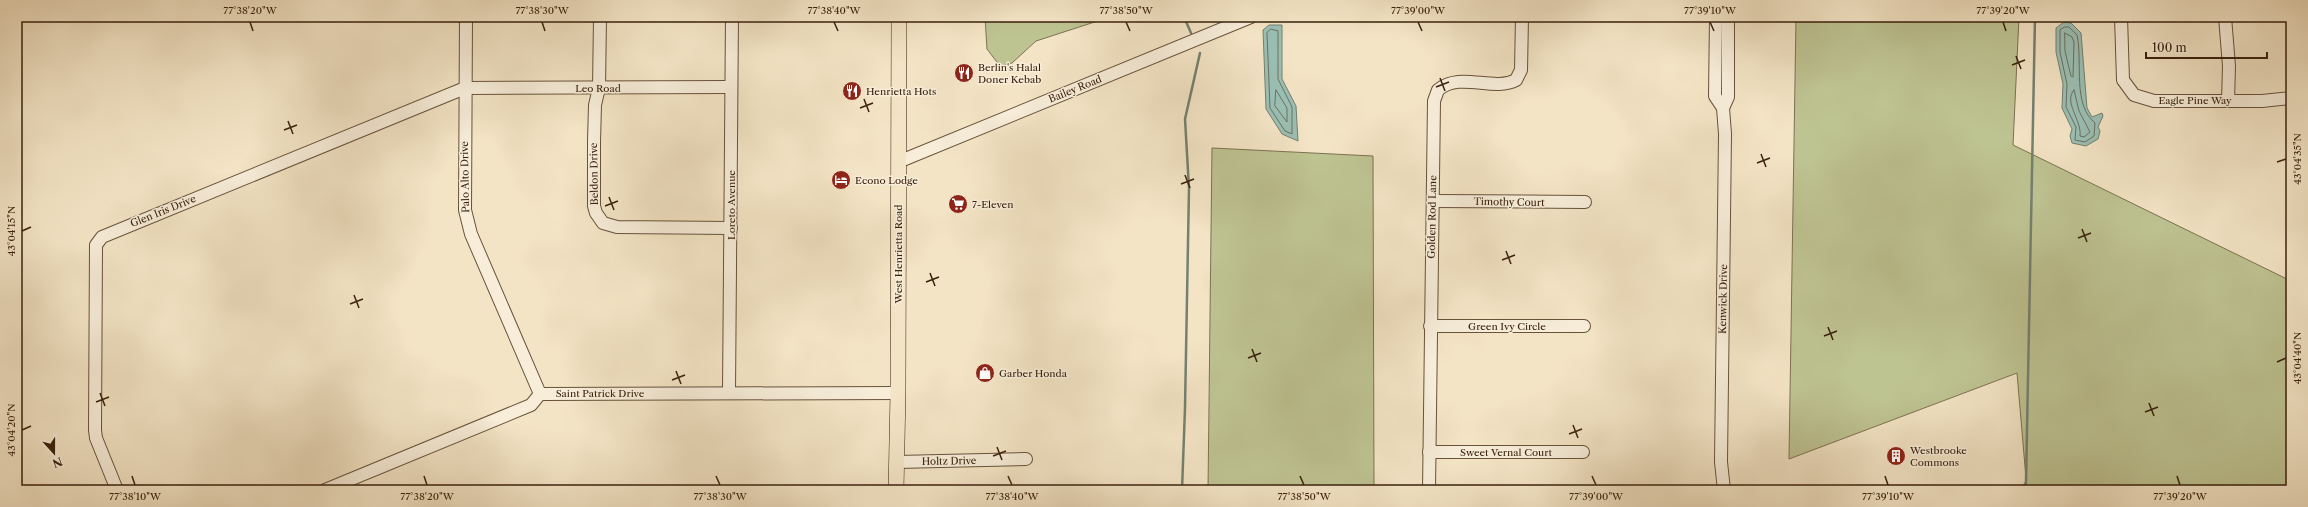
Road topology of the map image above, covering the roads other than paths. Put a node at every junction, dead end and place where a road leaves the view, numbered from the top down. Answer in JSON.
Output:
{"nodes":[{"id":1,"x":466,"y":17,"type":"edge"},
{"id":2,"x":600,"y":17,"type":"edge"},
{"id":3,"x":732,"y":17,"type":"edge"},
{"id":4,"x":899,"y":17,"type":"edge"},
{"id":5,"x":1251,"y":17,"type":"edge"},
{"id":6,"x":1522,"y":17,"type":"edge"},
{"id":7,"x":1716,"y":17,"type":"edge"},
{"id":8,"x":1728,"y":17,"type":"edge"},
{"id":9,"x":2121,"y":17,"type":"edge"},
{"id":10,"x":2224,"y":17,"type":"edge"},
{"id":11,"x":731,"y":87,"type":"junction"},
{"id":12,"x":465,"y":88,"type":"junction"},
{"id":13,"x":599,"y":88,"type":"junction"},
{"id":14,"x":2291,"y":98,"type":"edge"},
{"id":15,"x":2228,"y":101,"type":"junction"},
{"id":16,"x":1723,"y":108,"type":"junction"},
{"id":17,"x":898,"y":162,"type":"junction"},
{"id":18,"x":1433,"y":201,"type":"junction"},
{"id":19,"x":1585,"y":202,"type":"dead end"},
{"id":20,"x":731,"y":228,"type":"junction"},
{"id":21,"x":1430,"y":326,"type":"junction"},
{"id":22,"x":1584,"y":326,"type":"dead end"},
{"id":23,"x":729,"y":392,"type":"junction"},
{"id":24,"x":898,"y":393,"type":"junction"},
{"id":25,"x":540,"y":394,"type":"junction"},
{"id":26,"x":1429,"y":452,"type":"junction"},
{"id":27,"x":1583,"y":452,"type":"dead end"},
{"id":28,"x":1026,"y":459,"type":"dead end"},
{"id":29,"x":897,"y":462,"type":"junction"},
{"id":30,"x":117,"y":490,"type":"edge"},
{"id":31,"x":324,"y":490,"type":"edge"},
{"id":32,"x":896,"y":490,"type":"edge"},
{"id":33,"x":1429,"y":490,"type":"edge"},
{"id":34,"x":1724,"y":490,"type":"edge"}],
"edges":[{"from":1,"to":12,"type":"street","name":"Palo Alto Drive"},
{"from":2,"to":13,"type":"street","name":"Beldon Drive"},
{"from":3,"to":11,"type":"street","name":"Loreto Avenue"},
{"from":4,"to":17,"type":"main road","name":"West Henrietta Road"},
{"from":5,"to":17,"type":"street","name":"Bailey Road"},
{"from":6,"to":18,"type":"street","name":"Golden Rod Lane"},
{"from":7,"to":16,"type":"street","name":"Kenwick Drive"},
{"from":8,"to":16,"type":"street","name":"Kenwick Drive"},
{"from":9,"to":15,"type":"street","name":"Eagle Pine Way"},
{"from":10,"to":15,"type":"street"},
{"from":11,"to":13,"type":"street","name":"Leo Road"},
{"from":11,"to":20,"type":"street","name":"Loreto Avenue"},
{"from":12,"to":13,"type":"street","name":"Leo Road"},
{"from":12,"to":25,"type":"street","name":"Palo Alto Drive"},
{"from":12,"to":30,"type":"street","name":"Glen Iris Drive"},
{"from":13,"to":20,"type":"street","name":"Beldon Drive"},
{"from":14,"to":15,"type":"street","name":"Eagle Pine Way"},
{"from":16,"to":34,"type":"street","name":"Kenwick Drive"},
{"from":17,"to":24,"type":"main road","name":"West Henrietta Road"},
{"from":18,"to":19,"type":"street","name":"Timothy Court"},
{"from":18,"to":21,"type":"street","name":"Golden Rod Lane"},
{"from":20,"to":23,"type":"street","name":"Loreto Avenue"},
{"from":21,"to":22,"type":"street","name":"Green Ivy Circle"},
{"from":21,"to":26,"type":"street","name":"Golden Rod Lane"},
{"from":23,"to":24,"type":"street","name":"Saint Patrick Drive"},
{"from":23,"to":25,"type":"street","name":"Saint Patrick Drive"},
{"from":24,"to":29,"type":"main road","name":"West Henrietta Road"},
{"from":25,"to":31,"type":"street"},
{"from":26,"to":27,"type":"street","name":"Sweet Vernal Court"},
{"from":26,"to":33,"type":"street","name":"Golden Rod Lane"},
{"from":28,"to":29,"type":"street","name":"Holtz Drive"},
{"from":29,"to":32,"type":"main road","name":"West Henrietta Road"}]}
